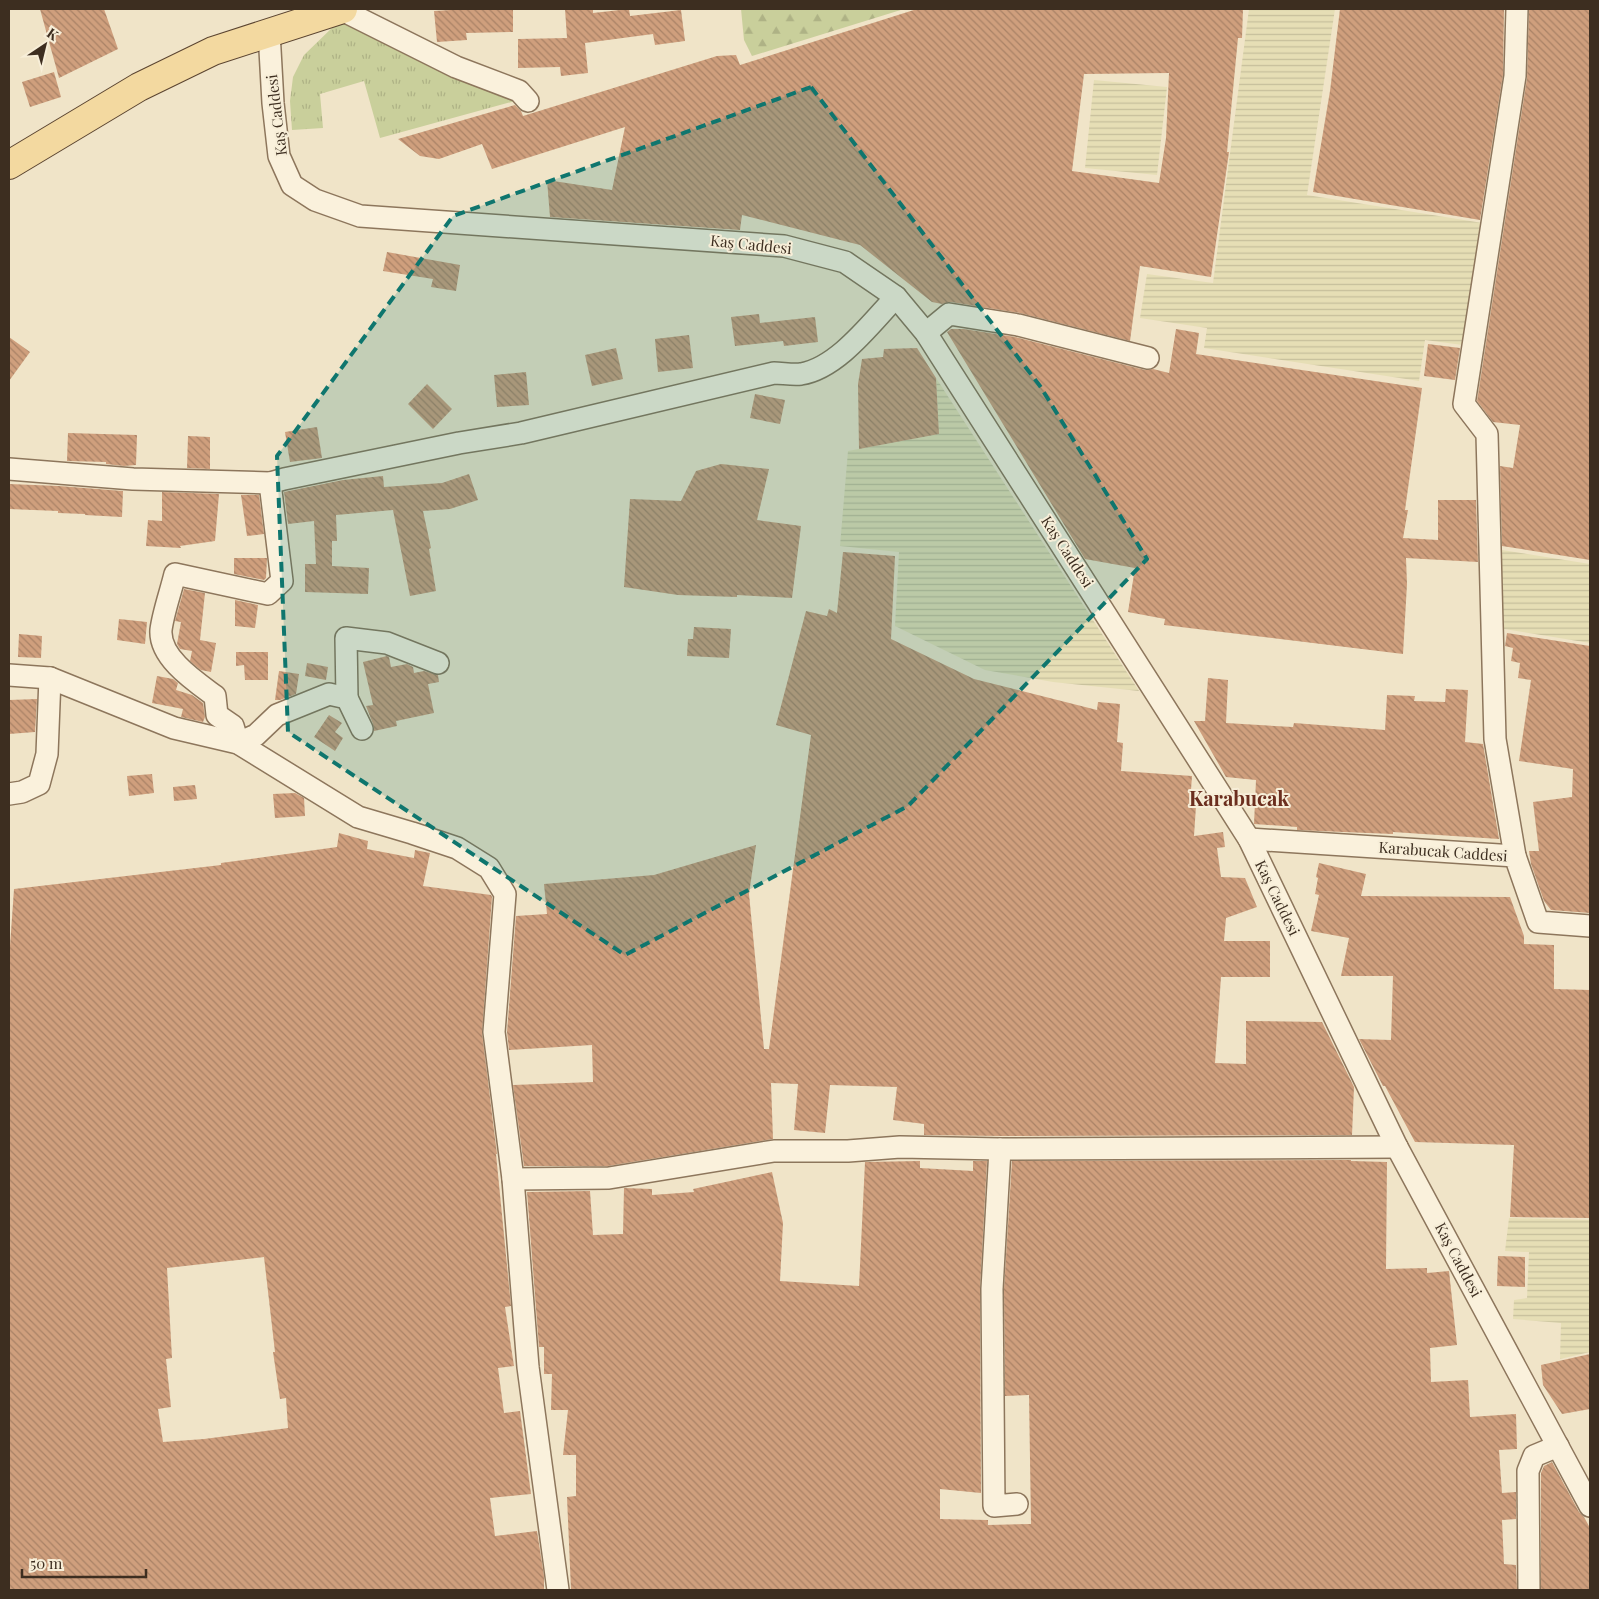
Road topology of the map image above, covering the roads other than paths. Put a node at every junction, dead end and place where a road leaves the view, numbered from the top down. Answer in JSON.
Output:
{"nodes":[{"id":1,"x":341,"y":9,"type":"edge"},
{"id":2,"x":1517,"y":9,"type":"edge"},
{"id":3,"x":301,"y":15,"type":"edge"},
{"id":4,"x":269,"y":32,"type":"junction"},
{"id":5,"x":528,"y":101,"type":"dead end"},
{"id":6,"x":10,"y":159,"type":"edge"},
{"id":7,"x":896,"y":297,"type":"junction"},
{"id":8,"x":926,"y":333,"type":"junction"},
{"id":9,"x":1148,"y":358,"type":"dead end"},
{"id":10,"x":9,"y":469,"type":"edge"},
{"id":11,"x":270,"y":484,"type":"junction"},
{"id":12,"x":438,"y":662,"type":"dead end"},
{"id":13,"x":9,"y":675,"type":"edge"},
{"id":14,"x":50,"y":678,"type":"junction"},
{"id":15,"x":347,"y":698,"type":"junction"},
{"id":16,"x":362,"y":729,"type":"dead end"},
{"id":17,"x":238,"y":743,"type":"junction"},
{"id":18,"x":9,"y":794,"type":"edge"},
{"id":19,"x":1249,"y":839,"type":"junction"},
{"id":20,"x":1515,"y":856,"type":"junction"},
{"id":21,"x":1590,"y":926,"type":"edge"},
{"id":22,"x":1398,"y":1147,"type":"junction"},
{"id":23,"x":1000,"y":1149,"type":"junction"},
{"id":24,"x":513,"y":1179,"type":"junction"},
{"id":25,"x":1558,"y":1446,"type":"junction"},
{"id":26,"x":1017,"y":1504,"type":"dead end"},
{"id":27,"x":1590,"y":1506,"type":"edge"},
{"id":28,"x":558,"y":1590,"type":"edge"},
{"id":29,"x":1529,"y":1590,"type":"edge"}],
"edges":[{"from":1,"to":3,"type":"main road"},
{"from":1,"to":5,"type":"street"},
{"from":2,"to":20,"type":"street"},
{"from":3,"to":4,"type":"main road"},
{"from":4,"to":6,"type":"main road"},
{"from":4,"to":7,"type":"street","name":"Kaş Caddesi"},
{"from":7,"to":8,"type":"street","name":"Kaş Caddesi"},
{"from":7,"to":11,"type":"street"},
{"from":8,"to":9,"type":"street"},
{"from":8,"to":19,"type":"street","name":"Kaş Caddesi"},
{"from":10,"to":11,"type":"street"},
{"from":11,"to":17,"type":"street"},
{"from":12,"to":15,"type":"street"},
{"from":13,"to":14,"type":"street"},
{"from":14,"to":17,"type":"street"},
{"from":14,"to":18,"type":"street"},
{"from":15,"to":16,"type":"street"},
{"from":15,"to":17,"type":"street"},
{"from":17,"to":24,"type":"street"},
{"from":19,"to":20,"type":"street","name":"Karabucak Caddesi"},
{"from":19,"to":22,"type":"street","name":"Kaş Caddesi"},
{"from":20,"to":21,"type":"street","name":"Karabucak Caddesi"},
{"from":22,"to":23,"type":"street"},
{"from":22,"to":25,"type":"street","name":"Kaş Caddesi"},
{"from":23,"to":24,"type":"street"},
{"from":23,"to":26,"type":"street"},
{"from":24,"to":28,"type":"street"},
{"from":25,"to":27,"type":"street","name":"Kaş Caddesi"},
{"from":25,"to":29,"type":"street"}]}
